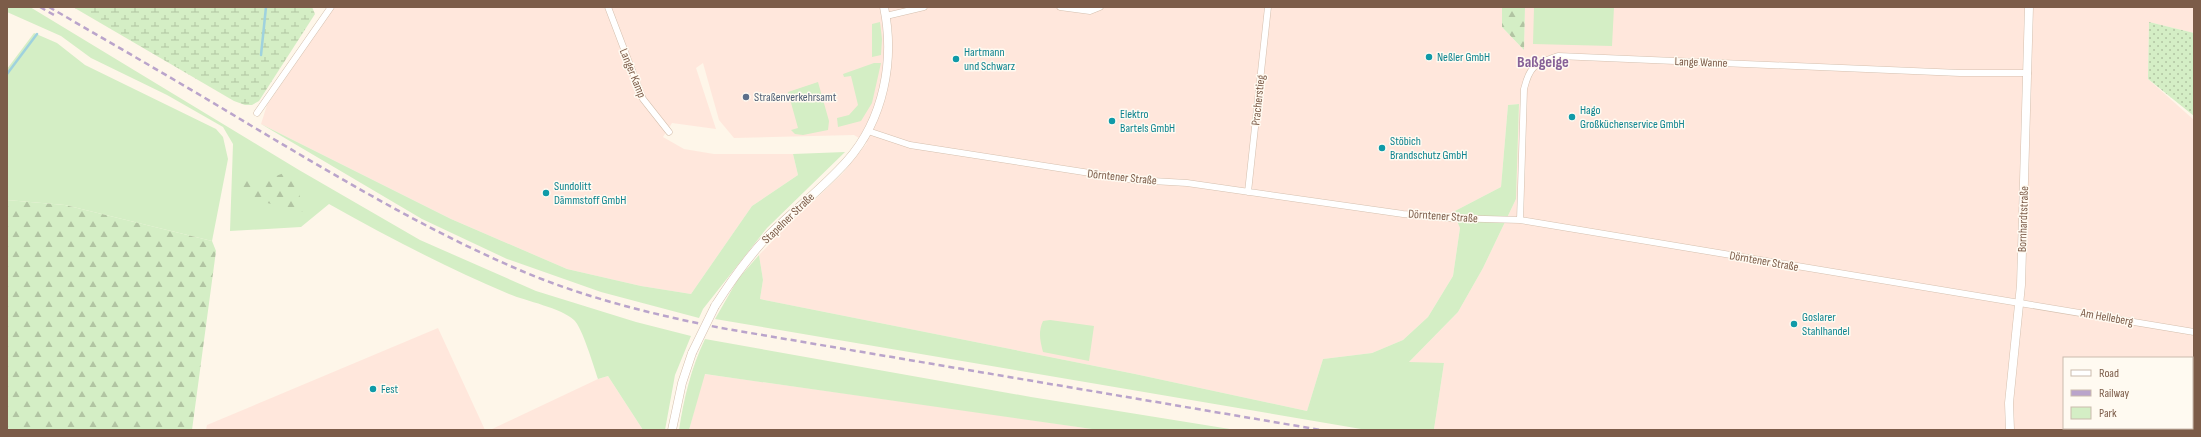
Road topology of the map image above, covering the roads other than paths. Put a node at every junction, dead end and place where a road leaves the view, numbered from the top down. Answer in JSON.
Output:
{"nodes":[{"id":1,"x":331,"y":7,"type":"edge"},
{"id":2,"x":608,"y":7,"type":"edge"},
{"id":3,"x":884,"y":7,"type":"edge"},
{"id":4,"x":924,"y":7,"type":"edge"},
{"id":5,"x":1061,"y":7,"type":"edge"},
{"id":6,"x":1100,"y":7,"type":"edge"},
{"id":7,"x":1268,"y":7,"type":"edge"},
{"id":8,"x":2029,"y":7,"type":"edge"},
{"id":9,"x":886,"y":16,"type":"junction"},
{"id":10,"x":2028,"y":73,"type":"junction"},
{"id":11,"x":257,"y":113,"type":"dead end"},
{"id":12,"x":868,"y":131,"type":"junction"},
{"id":13,"x":669,"y":132,"type":"dead end"},
{"id":14,"x":1248,"y":192,"type":"junction"},
{"id":15,"x":1520,"y":220,"type":"junction"},
{"id":16,"x":2019,"y":304,"type":"junction"},
{"id":17,"x":2194,"y":332,"type":"edge"},
{"id":18,"x":672,"y":430,"type":"edge"},
{"id":19,"x":2010,"y":430,"type":"edge"}],
"edges":[{"from":1,"to":11,"type":"street"},
{"from":2,"to":13,"type":"street","name":"Langer Kamp"},
{"from":3,"to":9,"type":"street","name":"Stapelner Straße"},
{"from":4,"to":9,"type":"street"},
{"from":5,"to":6,"type":"street"},
{"from":7,"to":14,"type":"street","name":"Pracherstieg"},
{"from":8,"to":10,"type":"street","name":"Bornhardtstraße"},
{"from":9,"to":12,"type":"street","name":"Stapelner Straße"},
{"from":10,"to":15,"type":"street","name":"Lange Wanne"},
{"from":10,"to":16,"type":"street","name":"Bornhardtstraße"},
{"from":12,"to":14,"type":"street","name":"Dörntener Straße"},
{"from":12,"to":18,"type":"street","name":"Stapelner Straße","bridge":true},
{"from":14,"to":15,"type":"street","name":"Dörntener Straße"},
{"from":15,"to":16,"type":"street","name":"Dörntener Straße"},
{"from":16,"to":17,"type":"street","name":"Am Helleberg"},
{"from":16,"to":19,"type":"street","name":"Bornhardtstraße"}]}
